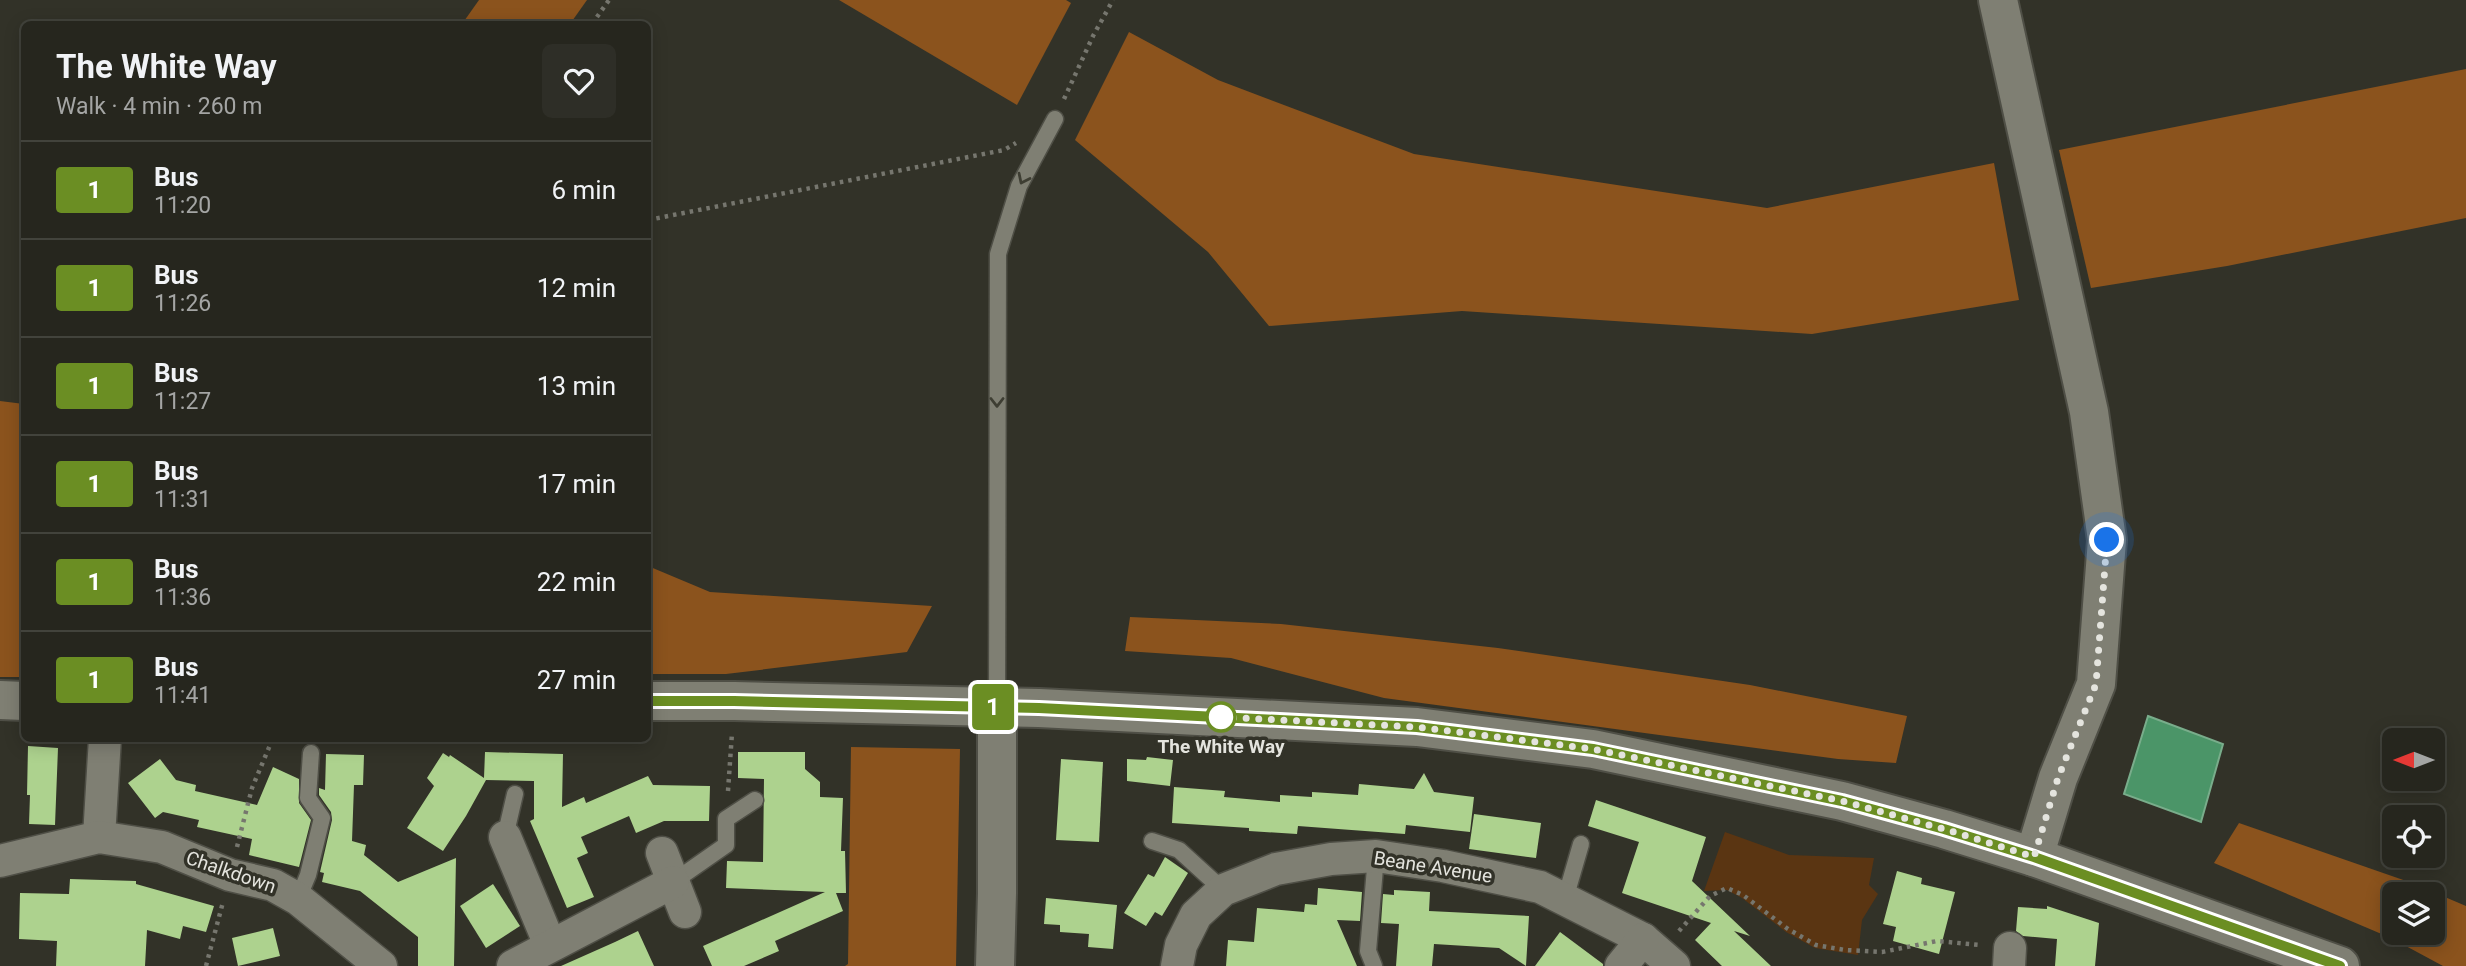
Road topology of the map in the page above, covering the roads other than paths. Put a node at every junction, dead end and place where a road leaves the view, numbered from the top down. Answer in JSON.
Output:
{"nodes":[{"id":1,"x":1998,"y":0,"type":"edge"},
{"id":2,"x":1055,"y":119,"type":"road end"},
{"id":3,"x":0,"y":700,"type":"edge"},
{"id":4,"x":21,"y":701,"type":"edge"},
{"id":5,"x":651,"y":701,"type":"edge"},
{"id":6,"x":997,"y":707,"type":"junction"},
{"id":7,"x":105,"y":742,"type":"edge"},
{"id":8,"x":311,"y":753,"type":"dead end"},
{"id":9,"x":515,"y":794,"type":"dead end"},
{"id":10,"x":755,"y":800,"type":"dead end"},
{"id":11,"x":99,"y":836,"type":"junction"},
{"id":12,"x":1152,"y":841,"type":"dead end"},
{"id":13,"x":1581,"y":844,"type":"dead end"},
{"id":14,"x":501,"y":846,"type":"joint"},
{"id":15,"x":1376,"y":856,"type":"junction"},
{"id":16,"x":2034,"y":857,"type":"junction"},
{"id":17,"x":0,"y":862,"type":"edge"},
{"id":18,"x":667,"y":868,"type":"junction"},
{"id":19,"x":1223,"y":890,"type":"junction"},
{"id":20,"x":298,"y":899,"type":"junction"},
{"id":21,"x":1565,"y":900,"type":"junction"},
{"id":22,"x":685,"y":912,"type":"dead end"},
{"id":23,"x":550,"y":945,"type":"junction"},
{"id":24,"x":1659,"y":953,"type":"edge"},
{"id":25,"x":381,"y":966,"type":"edge"},
{"id":26,"x":513,"y":966,"type":"edge"},
{"id":27,"x":995,"y":966,"type":"edge"},
{"id":28,"x":1177,"y":966,"type":"edge"},
{"id":29,"x":1374,"y":966,"type":"edge"},
{"id":30,"x":1621,"y":966,"type":"edge"},
{"id":31,"x":2340,"y":966,"type":"edge"}],
"edges":[{"from":1,"to":16,"type":"street"},
{"from":2,"to":6,"type":"lane","one_way":true},
{"from":3,"to":4,"type":"street"},
{"from":5,"to":6,"type":"street"},
{"from":6,"to":16,"type":"street"},
{"from":6,"to":27,"type":"street"},
{"from":7,"to":11,"type":"street"},
{"from":8,"to":20,"type":"lane"},
{"from":9,"to":14,"type":"lane"},
{"from":10,"to":18,"type":"lane"},
{"from":11,"to":17,"type":"street","name":"Chalkdown"},
{"from":11,"to":20,"type":"street","name":"Chalkdown"},
{"from":12,"to":19,"type":"lane"},
{"from":13,"to":21,"type":"lane"},
{"from":14,"to":23,"type":"street"},
{"from":15,"to":19,"type":"street","name":"Beane Avenue"},
{"from":15,"to":21,"type":"street","name":"Beane Avenue"},
{"from":15,"to":29,"type":"lane"},
{"from":16,"to":31,"type":"street"},
{"from":18,"to":22,"type":"street"},
{"from":18,"to":23,"type":"street"},
{"from":19,"to":28,"type":"street","name":"Beane Avenue"},
{"from":20,"to":25,"type":"street","name":"Chalkdown"},
{"from":21,"to":24,"type":"street","name":"Beane Avenue"},
{"from":23,"to":26,"type":"street"},
{"from":24,"to":30,"type":"street"}]}
